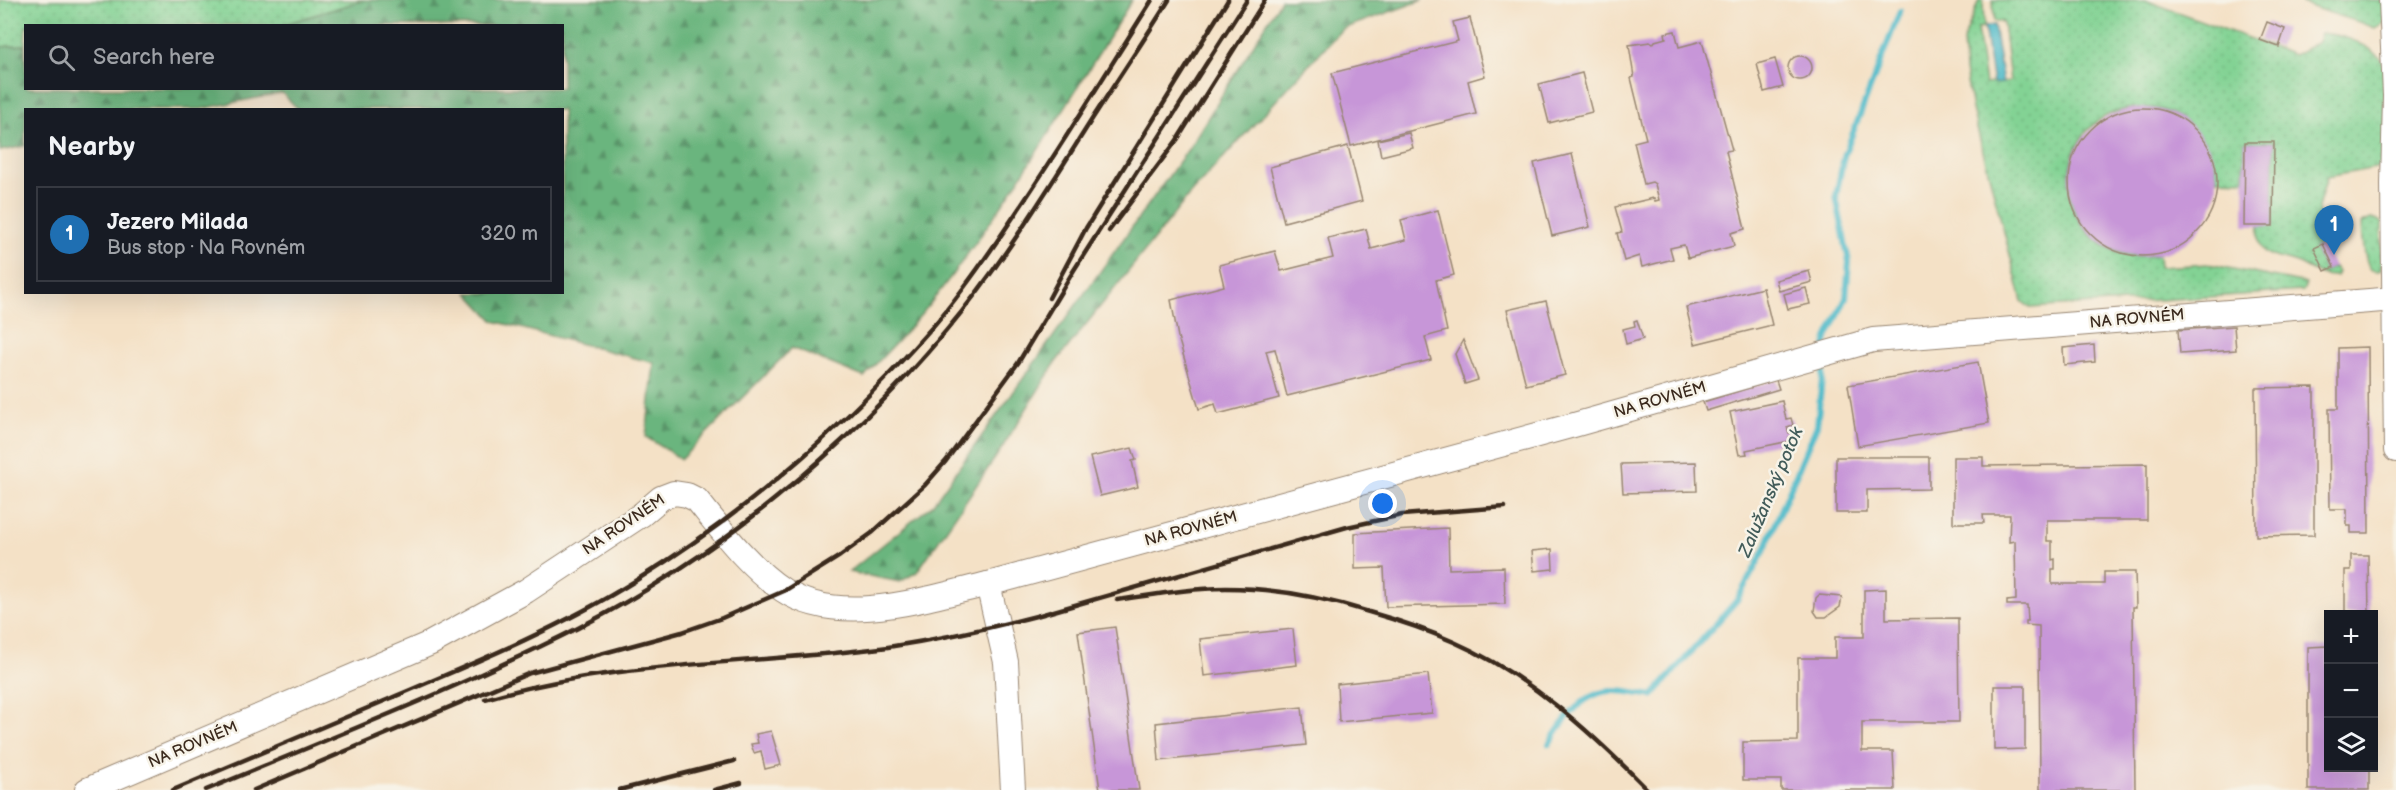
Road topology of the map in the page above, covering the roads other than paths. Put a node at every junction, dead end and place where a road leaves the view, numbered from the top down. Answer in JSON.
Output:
{"nodes":[{"id":1,"x":2391,"y":0,"type":"edge"},
{"id":2,"x":2395,"y":299,"type":"edge"},
{"id":3,"x":2396,"y":450,"type":"edge"},
{"id":4,"x":988,"y":584,"type":"junction"},
{"id":5,"x":87,"y":790,"type":"edge"},
{"id":6,"x":1013,"y":790,"type":"edge"}],
"edges":[{"from":1,"to":2,"type":"street"},
{"from":2,"to":3,"type":"street"},
{"from":2,"to":4,"type":"street","name":"NA ROVNÉM"},
{"from":4,"to":5,"type":"street","name":"NA ROVNÉM"},
{"from":4,"to":6,"type":"street"}]}
